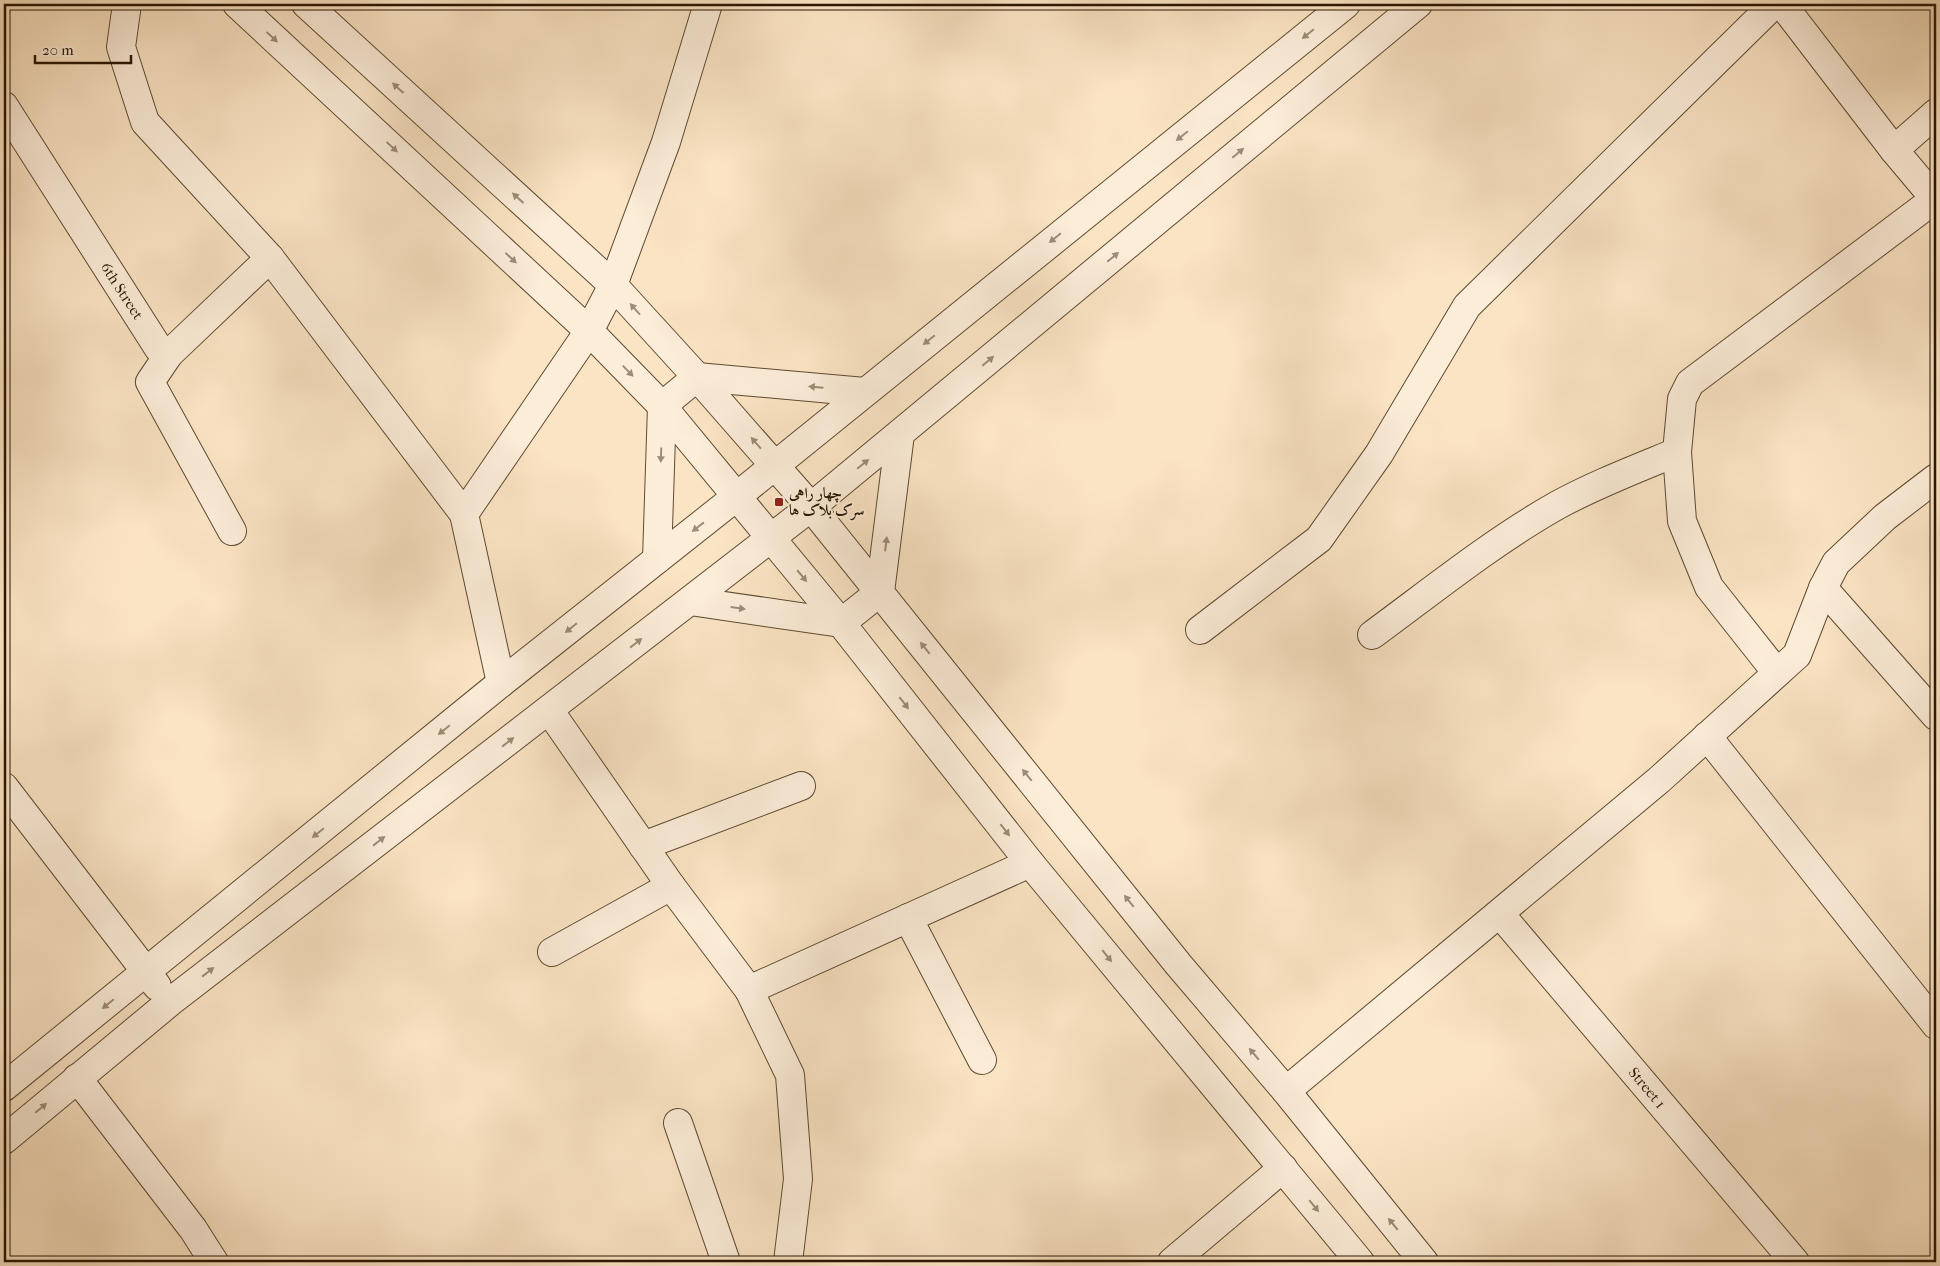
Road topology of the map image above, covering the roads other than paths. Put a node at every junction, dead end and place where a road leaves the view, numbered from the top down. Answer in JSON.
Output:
{"nodes":[{"id":1,"x":127,"y":4,"type":"edge"},
{"id":2,"x":237,"y":4,"type":"edge"},
{"id":3,"x":306,"y":4,"type":"edge"},
{"id":4,"x":708,"y":4,"type":"edge"},
{"id":5,"x":1346,"y":4,"type":"edge"},
{"id":6,"x":1418,"y":4,"type":"edge"},
{"id":7,"x":1774,"y":4,"type":"edge"},
{"id":8,"x":1782,"y":4,"type":"edge"},
{"id":9,"x":4,"y":106,"type":"edge"},
{"id":10,"x":1936,"y":113,"type":"edge"},
{"id":11,"x":1894,"y":150,"type":"junction"},
{"id":12,"x":1936,"y":199,"type":"edge"},
{"id":13,"x":270,"y":258,"type":"junction"},
{"id":14,"x":613,"y":285,"type":"junction"},
{"id":15,"x":589,"y":330,"type":"junction"},
{"id":16,"x":169,"y":354,"type":"junction"},
{"id":17,"x":697,"y":377,"type":"junction"},
{"id":18,"x":865,"y":392,"type":"junction"},
{"id":19,"x":662,"y":406,"type":"junction"},
{"id":20,"x":900,"y":434,"type":"junction"},
{"id":21,"x":1677,"y":452,"type":"junction"},
{"id":22,"x":775,"y":466,"type":"junction"},
{"id":23,"x":1936,"y":478,"type":"edge"},
{"id":24,"x":736,"y":497,"type":"junction"},
{"id":25,"x":810,"y":507,"type":"junction"},
{"id":26,"x":464,"y":514,"type":"junction"},
{"id":27,"x":232,"y":531,"type":"dead end"},
{"id":28,"x":770,"y":539,"type":"junction"},
{"id":29,"x":657,"y":559,"type":"junction"},
{"id":30,"x":1823,"y":588,"type":"junction"},
{"id":31,"x":880,"y":592,"type":"junction"},
{"id":32,"x":690,"y":601,"type":"junction"},
{"id":33,"x":841,"y":623,"type":"junction"},
{"id":34,"x":1200,"y":630,"type":"dead end"},
{"id":35,"x":1372,"y":635,"type":"dead end"},
{"id":36,"x":1777,"y":673,"type":"junction"},
{"id":37,"x":502,"y":683,"type":"junction"},
{"id":38,"x":549,"y":710,"type":"junction"},
{"id":39,"x":1936,"y":716,"type":"edge"},
{"id":40,"x":1706,"y":736,"type":"junction"},
{"id":41,"x":802,"y":786,"type":"dead end"},
{"id":42,"x":4,"y":787,"type":"edge"},
{"id":43,"x":643,"y":846,"type":"junction"},
{"id":44,"x":1030,"y":863,"type":"junction"},
{"id":45,"x":671,"y":886,"type":"junction"},
{"id":46,"x":1500,"y":914,"type":"junction"},
{"id":47,"x":908,"y":918,"type":"junction"},
{"id":48,"x":552,"y":952,"type":"dead end"},
{"id":49,"x":146,"y":973,"type":"junction"},
{"id":50,"x":749,"y":990,"type":"junction"},
{"id":51,"x":170,"y":1002,"type":"junction"},
{"id":52,"x":1936,"y":1025,"type":"edge"},
{"id":53,"x":982,"y":1060,"type":"dead end"},
{"id":54,"x":77,"y":1078,"type":"junction"},
{"id":55,"x":4,"y":1087,"type":"edge"},
{"id":56,"x":1286,"y":1091,"type":"junction"},
{"id":57,"x":678,"y":1123,"type":"dead end"},
{"id":58,"x":4,"y":1140,"type":"edge"},
{"id":59,"x":1283,"y":1168,"type":"junction"},
{"id":60,"x":214,"y":1262,"type":"edge"},
{"id":61,"x":726,"y":1262,"type":"edge"},
{"id":62,"x":788,"y":1262,"type":"edge"},
{"id":63,"x":1172,"y":1262,"type":"edge"},
{"id":64,"x":1360,"y":1262,"type":"edge"},
{"id":65,"x":1424,"y":1262,"type":"edge"},
{"id":66,"x":1795,"y":1262,"type":"edge"}],
"edges":[{"from":1,"to":13,"type":"street"},
{"from":2,"to":15,"type":"street","one_way":true},
{"from":14,"to":3,"type":"street","one_way":true},
{"from":4,"to":14,"type":"street"},
{"from":5,"to":18,"type":"street","one_way":true},
{"from":20,"to":6,"type":"street","one_way":true},
{"from":7,"to":34,"type":"street"},
{"from":8,"to":11,"type":"street"},
{"from":9,"to":16,"type":"street","name":"6th Street"},
{"from":10,"to":11,"type":"street"},
{"from":11,"to":12,"type":"street"},
{"from":12,"to":21,"type":"street"},
{"from":13,"to":16,"type":"street"},
{"from":13,"to":26,"type":"street"},
{"from":14,"to":15,"type":"street"},
{"from":17,"to":14,"type":"street","one_way":true},
{"from":15,"to":19,"type":"street","one_way":true},
{"from":15,"to":26,"type":"street"},
{"from":16,"to":27,"type":"street"},
{"from":18,"to":17,"type":"street","one_way":true},
{"from":17,"to":19,"type":"street"},
{"from":22,"to":17,"type":"street","one_way":true},
{"from":18,"to":22,"type":"street"},
{"from":19,"to":24,"type":"street"},
{"from":19,"to":29,"type":"street","one_way":true},
{"from":25,"to":20,"type":"street","one_way":true},
{"from":31,"to":20,"type":"street","one_way":true},
{"from":21,"to":35,"type":"street"},
{"from":21,"to":36,"type":"street"},
{"from":22,"to":24,"type":"street"},
{"from":22,"to":25,"type":"street"},
{"from":23,"to":30,"type":"street"},
{"from":24,"to":28,"type":"street"},
{"from":24,"to":29,"type":"street","one_way":true},
{"from":25,"to":28,"type":"street"},
{"from":25,"to":31,"type":"street"},
{"from":26,"to":37,"type":"street"},
{"from":28,"to":32,"type":"street"},
{"from":28,"to":33,"type":"street","one_way":true},
{"from":29,"to":37,"type":"street","one_way":true},
{"from":30,"to":36,"type":"street"},
{"from":30,"to":39,"type":"street"},
{"from":31,"to":33,"type":"street"},
{"from":56,"to":31,"type":"street","one_way":true},
{"from":32,"to":33,"type":"street","one_way":true},
{"from":38,"to":32,"type":"street","one_way":true},
{"from":33,"to":44,"type":"street","one_way":true},
{"from":36,"to":40,"type":"street"},
{"from":37,"to":49,"type":"street","one_way":true},
{"from":38,"to":43,"type":"street"},
{"from":51,"to":38,"type":"street","one_way":true},
{"from":40,"to":46,"type":"street"},
{"from":40,"to":52,"type":"street"},
{"from":41,"to":43,"type":"street"},
{"from":42,"to":49,"type":"street"},
{"from":43,"to":45,"type":"street"},
{"from":44,"to":47,"type":"street"},
{"from":44,"to":59,"type":"street","one_way":true},
{"from":45,"to":48,"type":"street"},
{"from":45,"to":50,"type":"street"},
{"from":46,"to":56,"type":"street"},
{"from":46,"to":66,"type":"street","name":"Street 1"},
{"from":47,"to":50,"type":"street"},
{"from":47,"to":53,"type":"street"},
{"from":49,"to":51,"type":"street"},
{"from":49,"to":55,"type":"street","one_way":true},
{"from":50,"to":62,"type":"street"},
{"from":51,"to":54,"type":"street"},
{"from":58,"to":54,"type":"street","one_way":true},
{"from":54,"to":60,"type":"street"},
{"from":65,"to":56,"type":"street","one_way":true},
{"from":57,"to":61,"type":"street"},
{"from":59,"to":63,"type":"street"},
{"from":59,"to":64,"type":"street","one_way":true}]}
